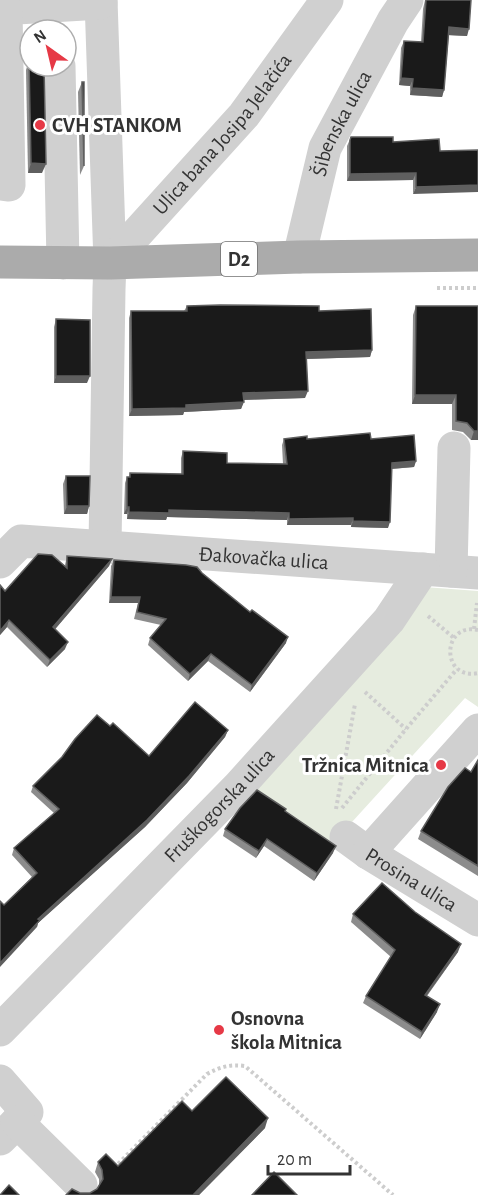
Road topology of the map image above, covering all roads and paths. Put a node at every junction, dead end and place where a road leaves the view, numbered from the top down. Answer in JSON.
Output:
{"nodes":[{"id":1,"x":327,"y":0,"type":"edge"},
{"id":2,"x":407,"y":0,"type":"edge"},
{"id":3,"x":101,"y":1,"type":"edge"},
{"id":4,"x":3,"y":9,"type":"edge"},
{"id":5,"x":58,"y":18,"type":"edge"},
{"id":6,"x":59,"y":78,"type":"edge"},
{"id":7,"x":0,"y":184,"type":"edge"},
{"id":8,"x":478,"y":255,"type":"edge"},
{"id":9,"x":299,"y":257,"type":"junction"},
{"id":10,"x":0,"y":262,"type":"edge"},
{"id":11,"x":63,"y":263,"type":"junction"},
{"id":12,"x":110,"y":263,"type":"junction"},
{"id":13,"x":454,"y":448,"type":"dead end"},
{"id":14,"x":105,"y":546,"type":"junction"},
{"id":15,"x":7,"y":547,"type":"edge"},
{"id":16,"x":450,"y":571,"type":"edge"},
{"id":17,"x":478,"y":593,"type":"edge"},
{"id":18,"x":476,"y":629,"type":"edge"},
{"id":19,"x":457,"y":669,"type":"junction"},
{"id":20,"x":478,"y":673,"type":"edge"},
{"id":21,"x":350,"y":679,"type":"junction"},
{"id":22,"x":406,"y":729,"type":"junction"},
{"id":23,"x":478,"y":730,"type":"edge"},
{"id":24,"x":478,"y":920,"type":"edge"},
{"id":25,"x":0,"y":1030,"type":"edge"},
{"id":26,"x":0,"y":1081,"type":"edge"},
{"id":27,"x":8,"y":1131,"type":"edge"},
{"id":28,"x":96,"y":1178,"type":"joint"},
{"id":29,"x":393,"y":1195,"type":"edge"}],
"edges":[{"from":1,"to":12,"type":"street","name":"Ulica bana Josipa Jelačića"},
{"from":2,"to":9,"type":"street","name":"Šibenska ulica"},
{"from":3,"to":5,"type":"street"},
{"from":3,"to":12,"type":"street"},
{"from":4,"to":5,"type":"street"},
{"from":4,"to":7,"type":"street"},
{"from":6,"to":11,"type":"street"},
{"from":8,"to":9,"type":"main road","number":"D2"},
{"from":9,"to":12,"type":"main road","number":"D2"},
{"from":10,"to":11,"type":"main road","number":"D2"},
{"from":11,"to":12,"type":"main road","number":"D2"},
{"from":12,"to":14,"type":"street"},
{"from":13,"to":16,"type":"street"},
{"from":14,"to":15,"type":"street","name":"Đakovačka ulica"},
{"from":14,"to":16,"type":"street","name":"Đakovačka ulica"},
{"from":16,"to":21,"type":"street","name":"Fruškogorska ulica"},
{"from":17,"to":18,"type":"path"},
{"from":18,"to":19,"type":"path"},
{"from":19,"to":20,"type":"path"},
{"from":19,"to":22,"type":"path"},
{"from":21,"to":22,"type":"path"},
{"from":21,"to":22,"type":"path"},
{"from":21,"to":25,"type":"street","name":"Fruškogorska ulica"},
{"from":23,"to":24,"type":"street","name":"Prosina ulica"},
{"from":26,"to":27,"type":"street"},
{"from":27,"to":28,"type":"street"},
{"from":28,"to":29,"type":"path"}]}
